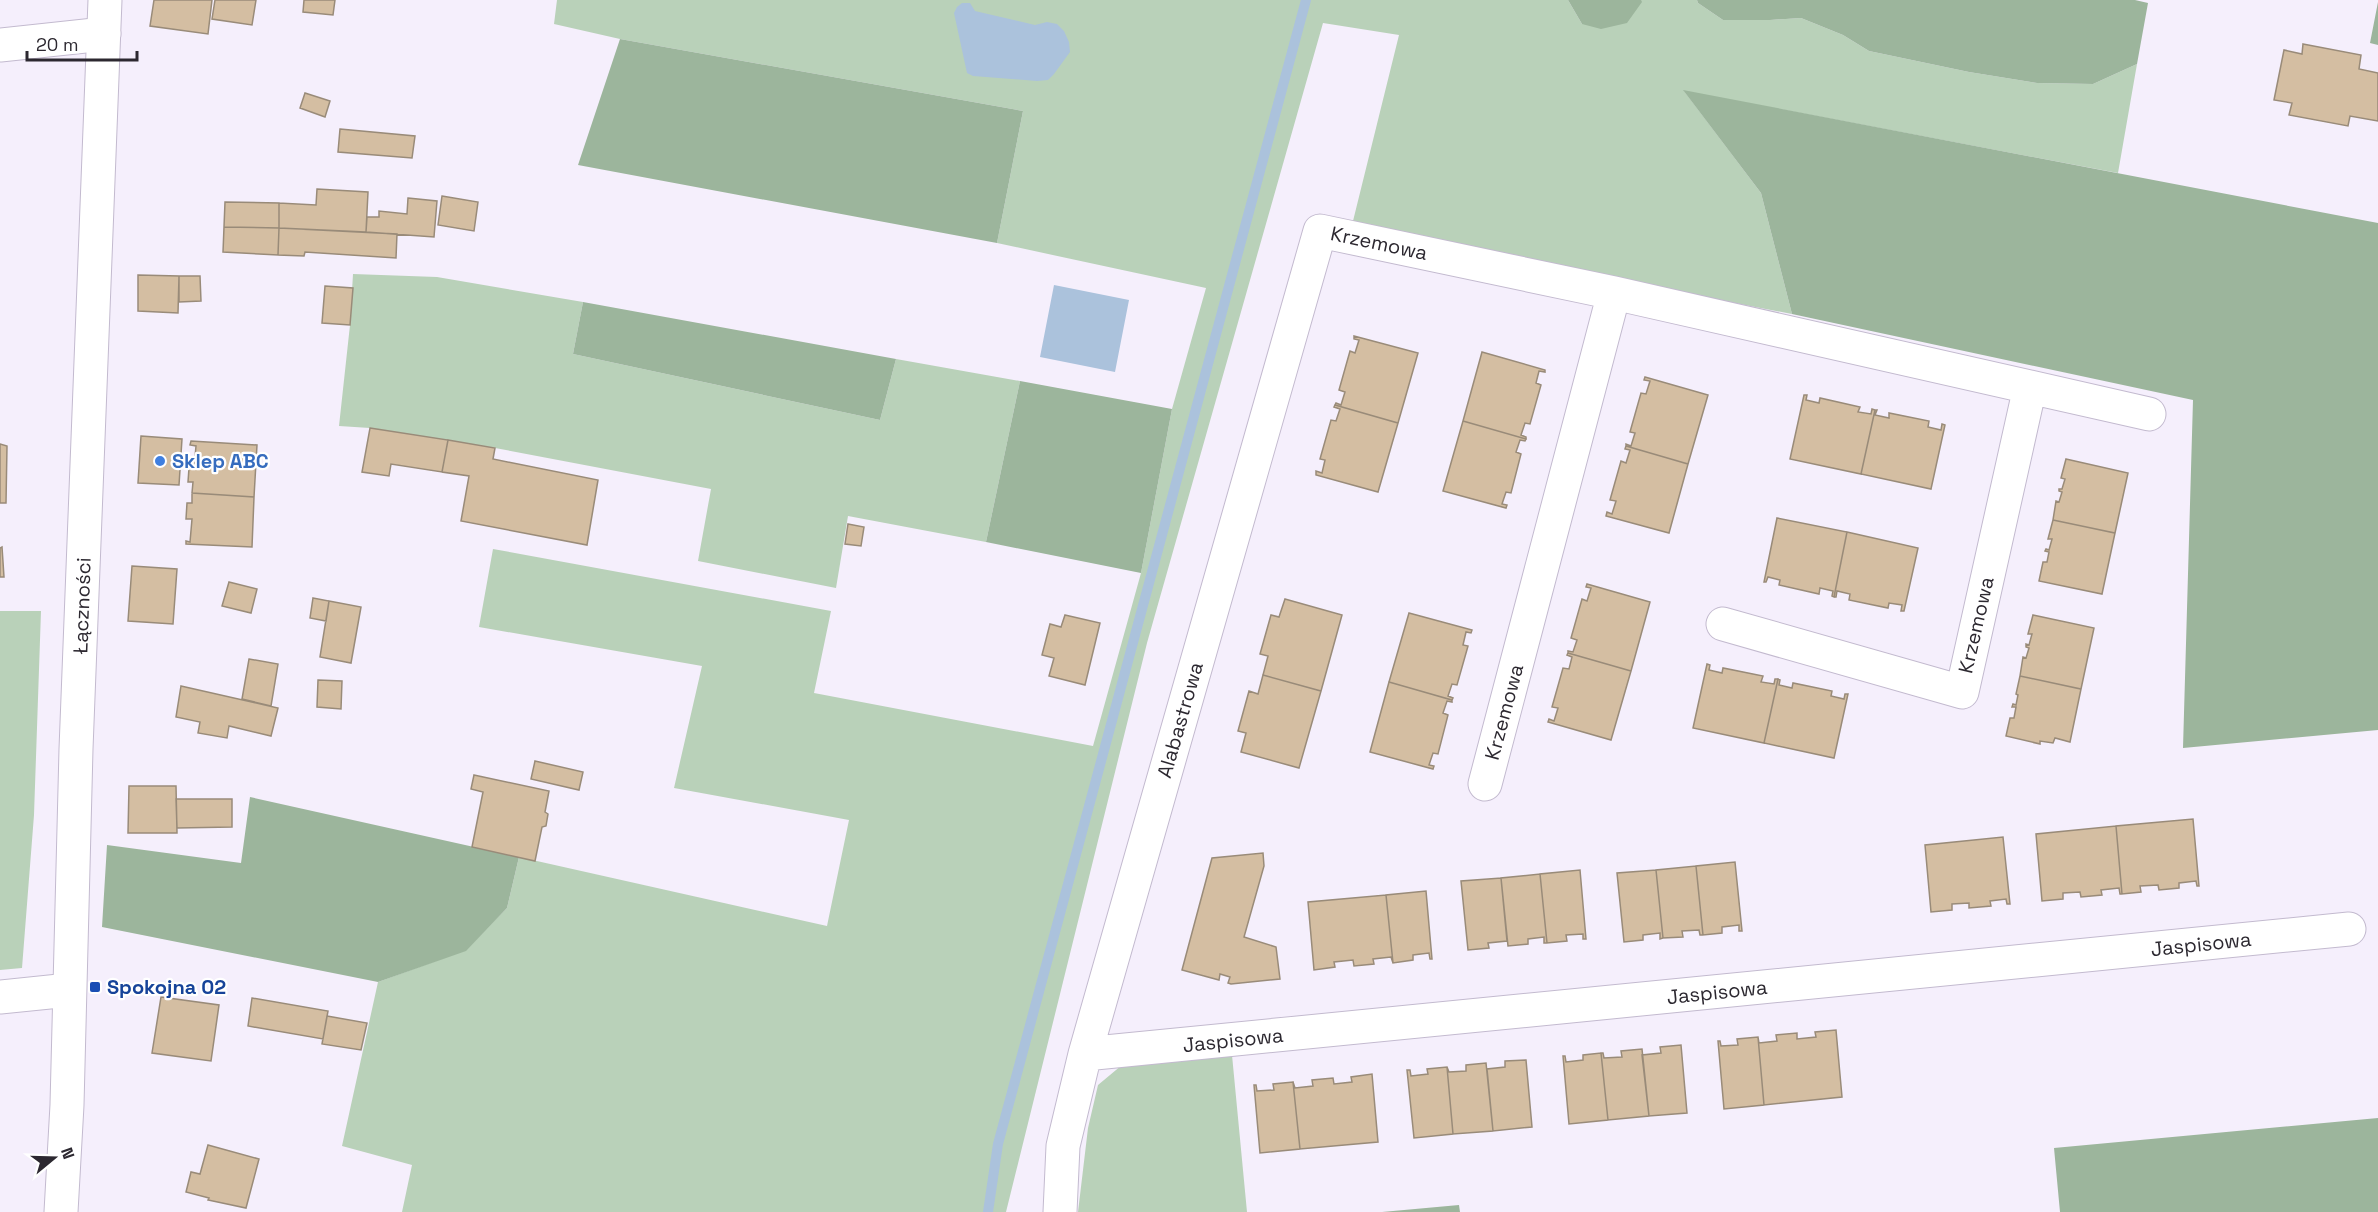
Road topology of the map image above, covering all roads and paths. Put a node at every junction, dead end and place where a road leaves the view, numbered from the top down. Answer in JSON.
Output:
{"nodes":[{"id":1,"x":105,"y":0,"type":"edge"},
{"id":2,"x":104,"y":34,"type":"junction"},
{"id":3,"x":0,"y":45,"type":"edge"},
{"id":4,"x":1320,"y":231,"type":"joint"},
{"id":5,"x":1614,"y":293,"type":"junction"},
{"id":6,"x":2030,"y":387,"type":"junction"},
{"id":7,"x":2149,"y":414,"type":"dead end"},
{"id":8,"x":1723,"y":624,"type":"dead end"},
{"id":9,"x":1485,"y":783,"type":"dead end"},
{"id":10,"x":2349,"y":929,"type":"dead end"},
{"id":11,"x":69,"y":990,"type":"junction"},
{"id":12,"x":0,"y":997,"type":"edge"},
{"id":13,"x":1085,"y":1054,"type":"junction"},
{"id":14,"x":61,"y":1212,"type":"edge"},
{"id":15,"x":1060,"y":1212,"type":"edge"}],
"edges":[{"from":1,"to":2,"type":"street","name":"Łączności"},
{"from":2,"to":3,"type":"street"},
{"from":2,"to":11,"type":"street","name":"Łączności"},
{"from":4,"to":5,"type":"street","name":"Krzemowa"},
{"from":4,"to":13,"type":"street","name":"Alabastrowa"},
{"from":5,"to":6,"type":"street","name":"Krzemowa"},
{"from":5,"to":9,"type":"street","name":"Krzemowa"},
{"from":6,"to":7,"type":"street","name":"Krzemowa"},
{"from":6,"to":8,"type":"street","name":"Krzemowa"},
{"from":10,"to":13,"type":"street","name":"Jaspisowa"},
{"from":11,"to":12,"type":"street"},
{"from":11,"to":14,"type":"street","name":"Łączności"},
{"from":13,"to":15,"type":"street","name":"Alabastrowa"}]}
